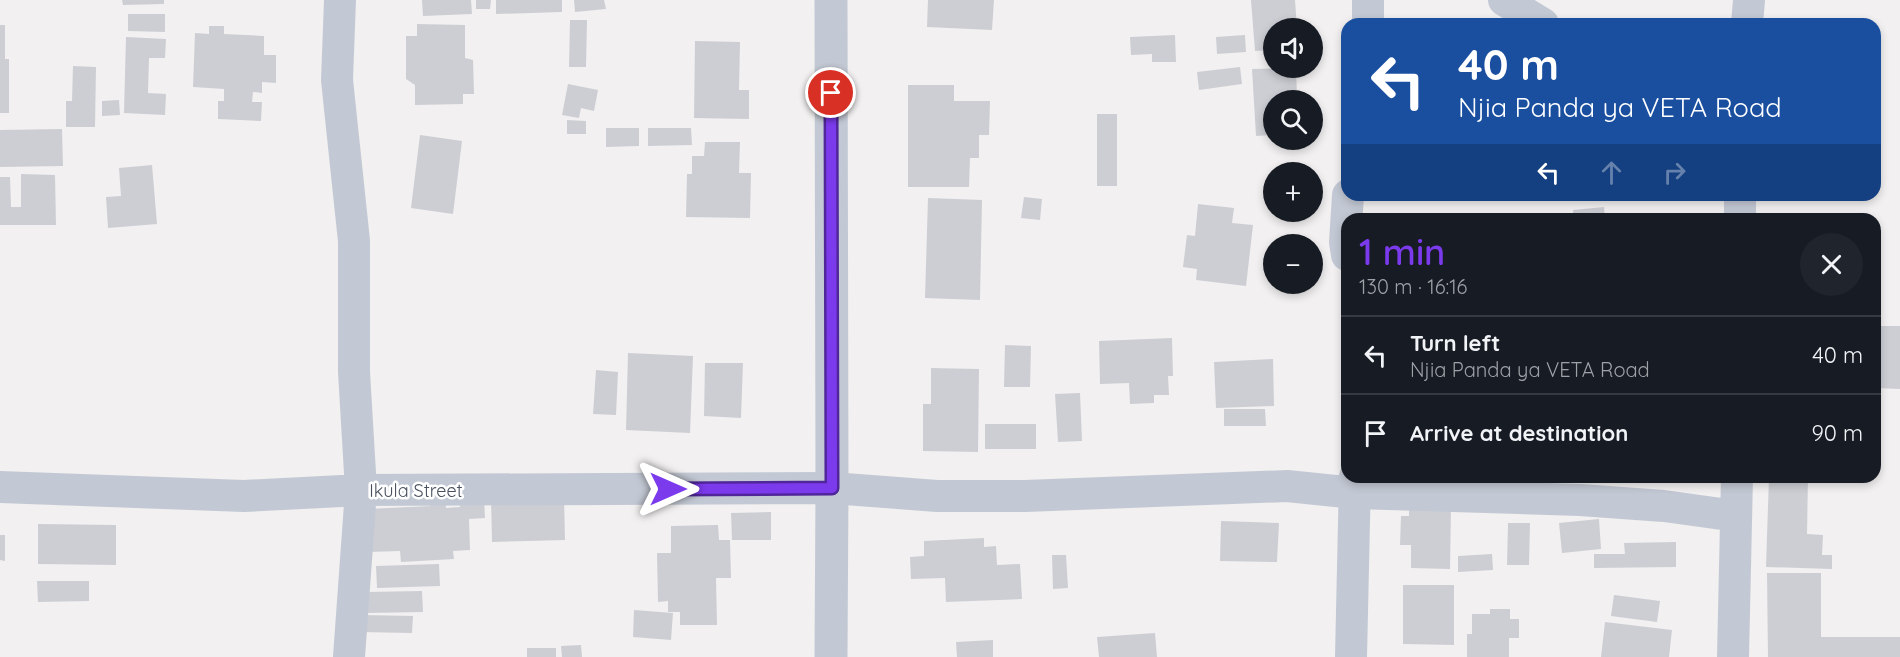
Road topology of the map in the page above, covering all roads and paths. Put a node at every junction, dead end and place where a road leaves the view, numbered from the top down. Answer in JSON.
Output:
{"nodes":[{"id":1,"x":340,"y":0,"type":"edge"},
{"id":2,"x":831,"y":0,"type":"edge"},
{"id":3,"x":1368,"y":0,"type":"edge"},
{"id":4,"x":1504,"y":0,"type":"edge"},
{"id":5,"x":1749,"y":0,"type":"edge"},
{"id":6,"x":1368,"y":18,"type":"edge"},
{"id":7,"x":1533,"y":18,"type":"edge"},
{"id":8,"x":1748,"y":18,"type":"edge"},
{"id":9,"x":1737,"y":483,"type":"edge"},
{"id":10,"x":1355,"y":485,"type":"edge"},
{"id":11,"x":0,"y":487,"type":"edge"},
{"id":12,"x":832,"y":488,"type":"junction"},
{"id":13,"x":362,"y":490,"type":"junction"},
{"id":14,"x":1736,"y":516,"type":"junction"},
{"id":15,"x":349,"y":657,"type":"edge"},
{"id":16,"x":831,"y":657,"type":"edge"},
{"id":17,"x":1351,"y":657,"type":"edge"},
{"id":18,"x":1733,"y":657,"type":"edge"}],
"edges":[{"from":1,"to":13,"type":"street"},
{"from":2,"to":12,"type":"street"},
{"from":3,"to":6,"type":"street"},
{"from":4,"to":7,"type":"street"},
{"from":5,"to":8,"type":"street"},
{"from":9,"to":14,"type":"street"},
{"from":10,"to":12,"type":"street","name":"Ikula Street"},
{"from":10,"to":14,"type":"street","name":"Ikula Street"},
{"from":10,"to":17,"type":"street"},
{"from":11,"to":13,"type":"street","name":"Ikula Street"},
{"from":12,"to":13,"type":"street","name":"Ikula Street"},
{"from":12,"to":16,"type":"street"},
{"from":13,"to":15,"type":"street"},
{"from":14,"to":18,"type":"street"}]}
